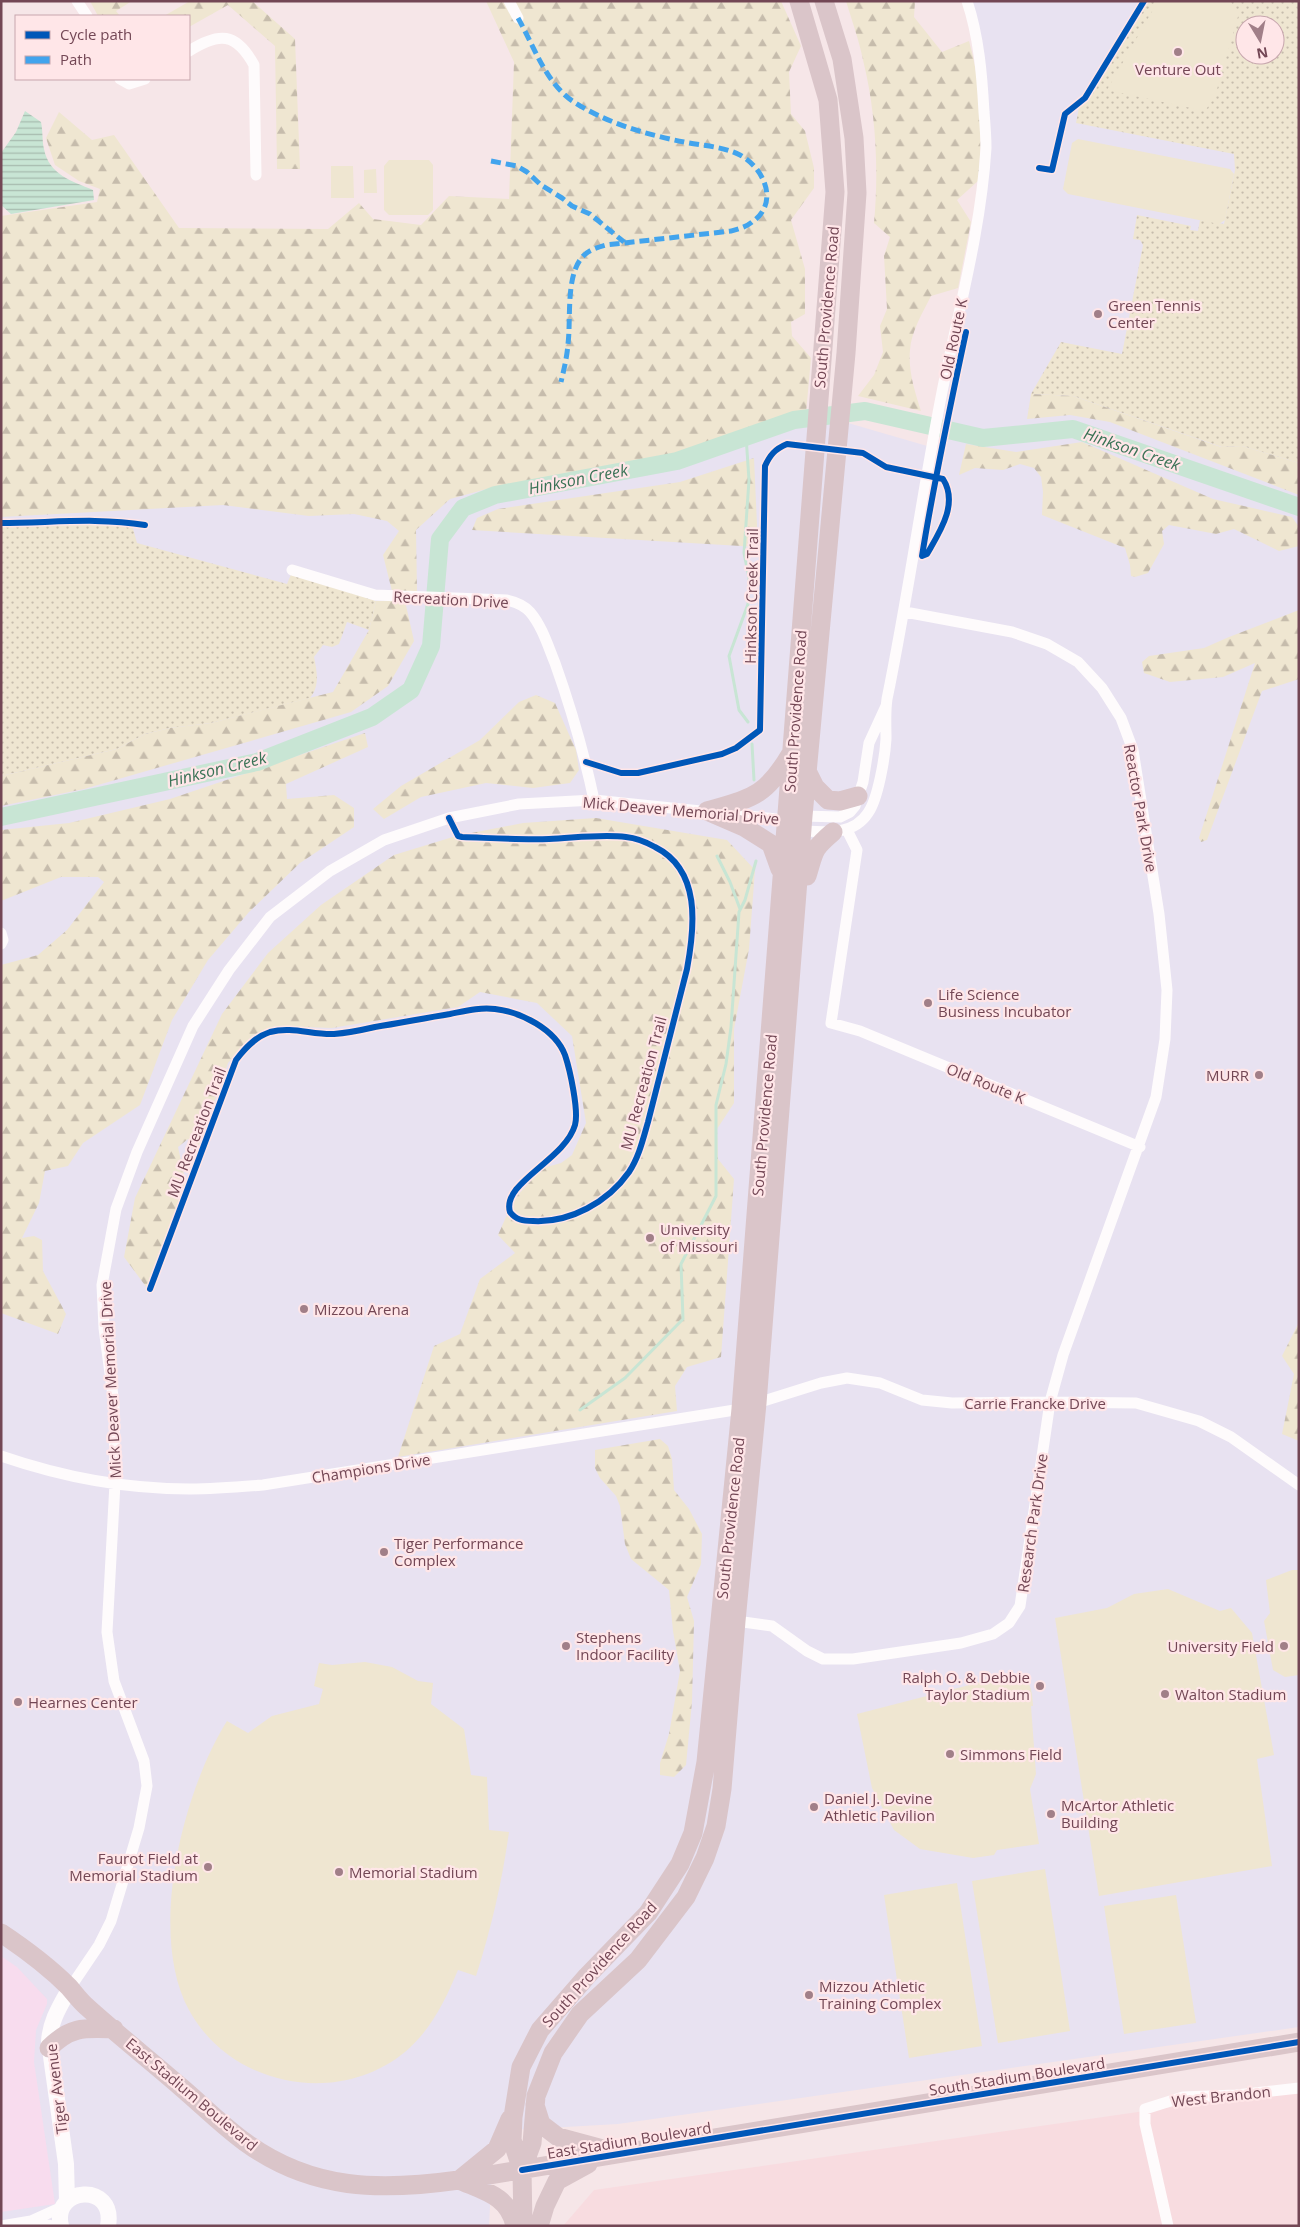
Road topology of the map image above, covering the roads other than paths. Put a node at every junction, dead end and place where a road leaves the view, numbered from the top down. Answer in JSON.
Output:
{"nodes":[{"id":1,"x":77,"y":1,"type":"edge"},
{"id":2,"x":509,"y":1,"type":"edge"},
{"id":3,"x":799,"y":1,"type":"edge"},
{"id":4,"x":824,"y":1,"type":"edge"},
{"id":5,"x":968,"y":1,"type":"edge"},
{"id":6,"x":86,"y":15,"type":"edge"},
{"id":7,"x":518,"y":18,"type":"dead end"},
{"id":8,"x":190,"y":50,"type":"edge"},
{"id":9,"x":122,"y":80,"type":"edge"},
{"id":10,"x":142,"y":80,"type":"edge"},
{"id":11,"x":256,"y":175,"type":"dead end"},
{"id":12,"x":292,"y":570,"type":"dead end"},
{"id":13,"x":905,"y":612,"type":"junction"},
{"id":14,"x":886,"y":706,"type":"junction"},
{"id":15,"x":792,"y":752,"type":"junction"},
{"id":16,"x":807,"y":771,"type":"junction"},
{"id":17,"x":858,"y":796,"type":"junction"},
{"id":18,"x":594,"y":800,"type":"junction"},
{"id":19,"x":707,"y":811,"type":"junction"},
{"id":20,"x":797,"y":822,"type":"junction"},
{"id":21,"x":840,"y":831,"type":"junction"},
{"id":22,"x":782,"y":879,"type":"junction"},
{"id":23,"x":797,"y":892,"type":"junction"},
{"id":24,"x":1,"y":932,"type":"edge"},
{"id":25,"x":1,"y":944,"type":"edge"},
{"id":26,"x":1140,"y":1147,"type":"junction"},
{"id":27,"x":1050,"y":1402,"type":"junction"},
{"id":28,"x":749,"y":1406,"type":"junction"},
{"id":29,"x":1,"y":1456,"type":"edge"},
{"id":30,"x":115,"y":1483,"type":"junction"},
{"id":31,"x":1299,"y":1485,"type":"edge"},
{"id":32,"x":736,"y":1622,"type":"junction"},
{"id":33,"x":648,"y":1913,"type":"junction"},
{"id":34,"x":1,"y":1933,"type":"edge"},
{"id":35,"x":70,"y":1988,"type":"junction"},
{"id":36,"x":605,"y":1992,"type":"junction"},
{"id":37,"x":114,"y":2029,"type":"junction"},
{"id":38,"x":1299,"y":2042,"type":"edge"},
{"id":39,"x":50,"y":2048,"type":"junction"},
{"id":40,"x":1299,"y":2088,"type":"edge"},
{"id":41,"x":515,"y":2104,"type":"junction"},
{"id":42,"x":535,"y":2105,"type":"junction"},
{"id":43,"x":740,"y":2134,"type":"joint"},
{"id":44,"x":621,"y":2154,"type":"junction"},
{"id":45,"x":66,"y":2164,"type":"junction"},
{"id":46,"x":522,"y":2170,"type":"junction"},
{"id":47,"x":459,"y":2180,"type":"junction"},
{"id":48,"x":88,"y":2194,"type":"junction"},
{"id":49,"x":64,"y":2204,"type":"junction"},
{"id":50,"x":31,"y":2222,"type":"junction"},
{"id":51,"x":2,"y":2226,"type":"edge"},
{"id":52,"x":53,"y":2226,"type":"edge"},
{"id":53,"x":61,"y":2226,"type":"edge"},
{"id":54,"x":108,"y":2226,"type":"edge"},
{"id":55,"x":515,"y":2226,"type":"edge"},
{"id":56,"x":523,"y":2226,"type":"edge"},
{"id":57,"x":539,"y":2226,"type":"edge"},
{"id":58,"x":1168,"y":2226,"type":"edge"}],
"edges":[{"from":1,"to":6,"type":"street"},
{"from":2,"to":7,"type":"street"},
{"from":3,"to":15,"type":"main road","name":"South Providence Road"},
{"from":4,"to":16,"type":"main road","name":"South Providence Road"},
{"from":5,"to":13,"type":"street","name":"Old Route K"},
{"from":8,"to":11,"type":"street"},
{"from":9,"to":10,"type":"street"},
{"from":12,"to":18,"type":"street","name":"Recreation Drive"},
{"from":13,"to":14,"type":"street","name":"Old Route K"},
{"from":13,"to":26,"type":"street","name":"Reactor Park Drive"},
{"from":14,"to":17,"type":"street","name":"Old Route K"},
{"from":14,"to":21,"type":"street","name":"Old Route K"},
{"from":15,"to":19,"type":"main road"},
{"from":15,"to":20,"type":"main road","name":"South Providence Road"},
{"from":16,"to":17,"type":"main road"},
{"from":16,"to":20,"type":"main road","name":"South Providence Road"},
{"from":17,"to":20,"type":"street","name":"Old Route K"},
{"from":18,"to":19,"type":"street","name":"Mick Deaver Memorial Drive"},
{"from":18,"to":30,"type":"street","name":"Mick Deaver Memorial Drive"},
{"from":19,"to":20,"type":"street","name":"Mick Deaver Memorial Drive"},
{"from":19,"to":22,"type":"main road"},
{"from":20,"to":21,"type":"street"},
{"from":20,"to":22,"type":"main road","name":"South Providence Road"},
{"from":20,"to":23,"type":"main road","name":"South Providence Road"},
{"from":21,"to":23,"type":"main road"},
{"from":21,"to":26,"type":"street","name":"Old Route K"},
{"from":22,"to":28,"type":"main road","name":"South Providence Road"},
{"from":23,"to":28,"type":"main road","name":"South Providence Road"},
{"from":24,"to":25,"type":"street"},
{"from":26,"to":27,"type":"street","name":"Research Park Drive"},
{"from":27,"to":28,"type":"street","name":"Carrie Francke Drive"},
{"from":27,"to":31,"type":"street","name":"Carrie Francke Drive"},
{"from":27,"to":32,"type":"street","name":"Research Park Drive"},
{"from":28,"to":30,"type":"street","name":"Champions Drive"},
{"from":28,"to":32,"type":"main road","name":"South Providence Road"},
{"from":28,"to":33,"type":"main road","name":"South Providence Road"},
{"from":29,"to":30,"type":"street","name":"Champions Drive"},
{"from":30,"to":35,"type":"street","name":"Mick Deaver Memorial Drive"},
{"from":32,"to":36,"type":"main road","name":"South Providence Road"},
{"from":33,"to":36,"type":"main road"},
{"from":33,"to":41,"type":"main road","name":"South Providence Road"},
{"from":34,"to":35,"type":"main road","name":"East Stadium Boulevard"},
{"from":35,"to":37,"type":"main road","name":"East Stadium Boulevard"},
{"from":35,"to":39,"type":"street","name":"Tiger Avenue"},
{"from":36,"to":42,"type":"main road","name":"South Providence Road"},
{"from":37,"to":39,"type":"main road"},
{"from":37,"to":47,"type":"main road","name":"East Stadium Boulevard"},
{"from":38,"to":43,"type":"main road","name":"South Stadium Boulevard"},
{"from":39,"to":45,"type":"street","name":"Tiger Avenue"},
{"from":40,"to":58,"type":"street","name":"West Brandon"},
{"from":41,"to":46,"type":"main road","name":"South Providence Road"},
{"from":41,"to":47,"type":"main road"},
{"from":42,"to":44,"type":"main road"},
{"from":42,"to":46,"type":"main road","name":"South Providence Road"},
{"from":43,"to":44,"type":"main road","name":"East Stadium Boulevard"},
{"from":44,"to":46,"type":"main road","name":"East Stadium Boulevard"},
{"from":44,"to":57,"type":"main road"},
{"from":45,"to":48,"type":"street","name":"Tiger Avenue"},
{"from":45,"to":49,"type":"street","name":"Tiger Avenue"},
{"from":46,"to":47,"type":"main road","name":"East Stadium Boulevard"},
{"from":46,"to":56,"type":"main road","name":"South Providence Road"},
{"from":47,"to":55,"type":"main road"},
{"from":48,"to":49,"type":"street"},
{"from":48,"to":54,"type":"street","name":"Tiger Avenue"},
{"from":49,"to":50,"type":"street"},
{"from":49,"to":53,"type":"street","name":"Tiger Avenue"},
{"from":50,"to":51,"type":"street"},
{"from":50,"to":52,"type":"street"}]}
